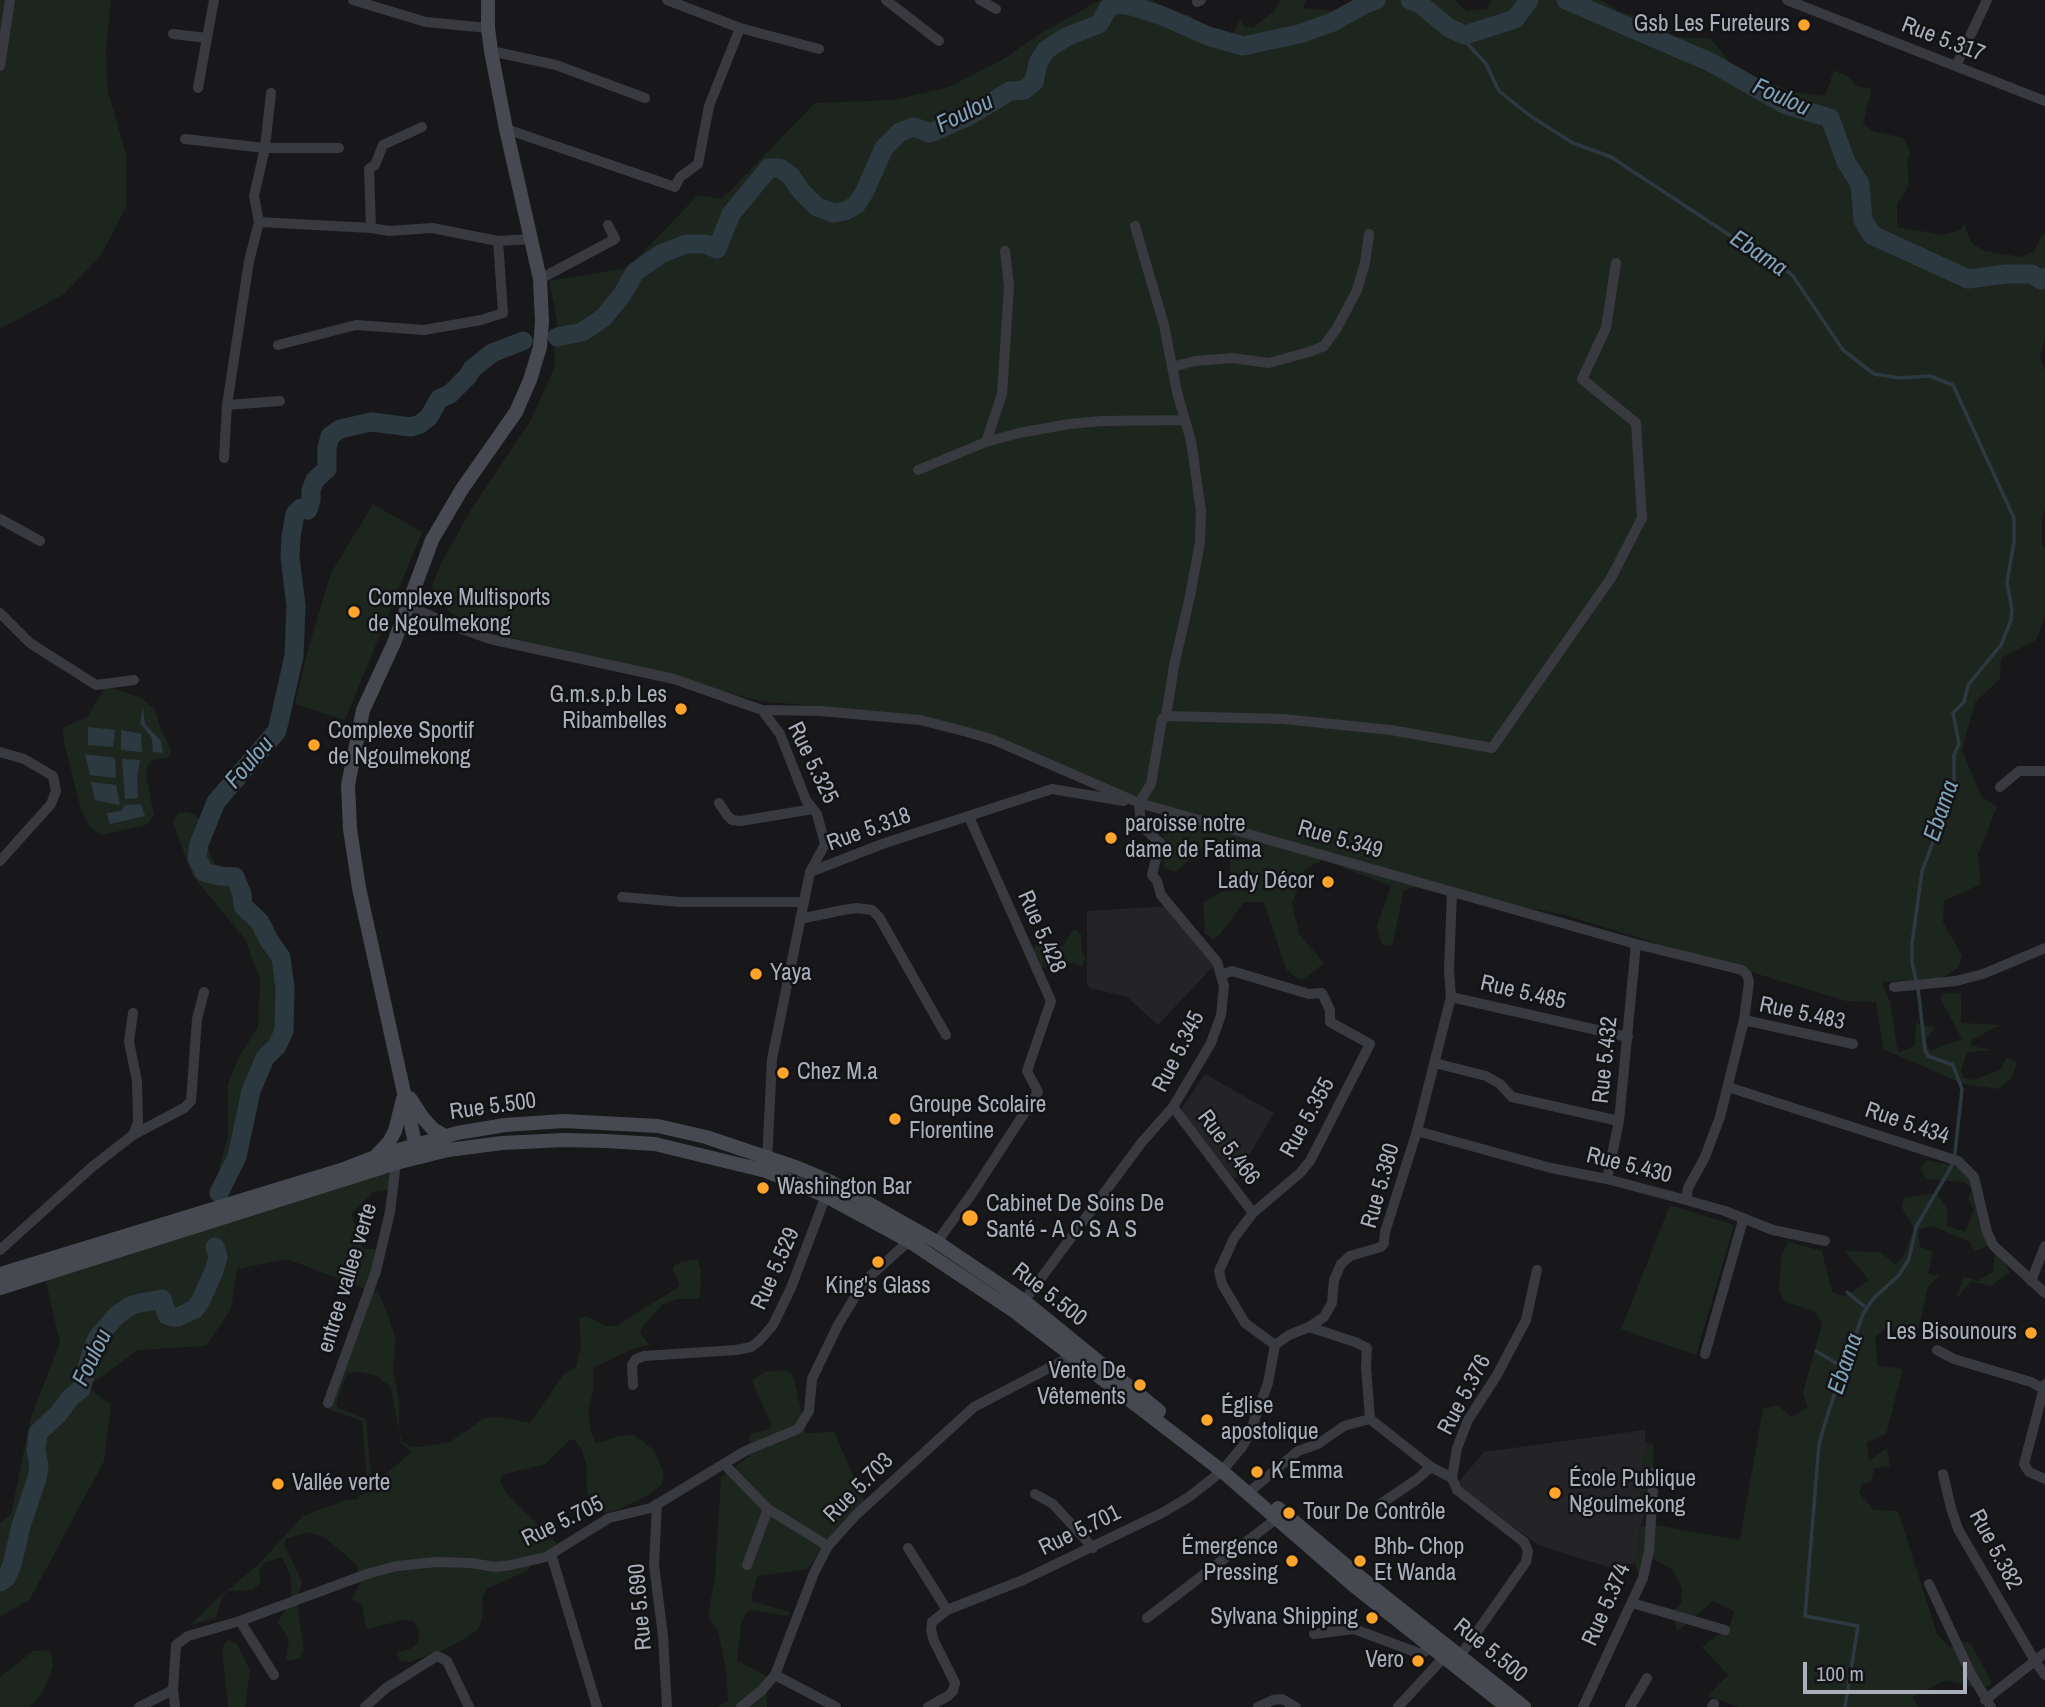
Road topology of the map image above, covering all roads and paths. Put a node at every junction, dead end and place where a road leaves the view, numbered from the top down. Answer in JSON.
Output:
{"nodes":[{"id":1,"x":10,"y":0,"type":"edge"},
{"id":2,"x":214,"y":0,"type":"edge"},
{"id":3,"x":353,"y":0,"type":"edge"},
{"id":4,"x":488,"y":0,"type":"edge"},
{"id":5,"x":667,"y":0,"type":"edge"},
{"id":6,"x":886,"y":0,"type":"edge"},
{"id":7,"x":980,"y":0,"type":"edge"},
{"id":8,"x":1787,"y":0,"type":"edge"},
{"id":9,"x":1987,"y":0,"type":"edge"},
{"id":10,"x":996,"y":9,"type":"dead end"},
{"id":11,"x":4,"y":11,"type":"edge"},
{"id":12,"x":488,"y":28,"type":"junction"},
{"id":13,"x":740,"y":28,"type":"junction"},
{"id":14,"x":173,"y":34,"type":"dead end"},
{"id":15,"x":207,"y":38,"type":"junction"},
{"id":16,"x":939,"y":41,"type":"dead end"},
{"id":17,"x":819,"y":50,"type":"dead end"},
{"id":18,"x":491,"y":51,"type":"junction"},
{"id":19,"x":0,"y":66,"type":"edge"},
{"id":20,"x":1955,"y":66,"type":"junction"},
{"id":21,"x":198,"y":89,"type":"dead end"},
{"id":22,"x":271,"y":93,"type":"dead end"},
{"id":23,"x":645,"y":98,"type":"dead end"},
{"id":24,"x":2045,"y":101,"type":"edge"},
{"id":25,"x":422,"y":127,"type":"dead end"},
{"id":26,"x":506,"y":129,"type":"junction"},
{"id":27,"x":185,"y":139,"type":"dead end"},
{"id":28,"x":265,"y":148,"type":"junction"},
{"id":29,"x":339,"y":148,"type":"dead end"},
{"id":30,"x":259,"y":222,"type":"junction"},
{"id":31,"x":608,"y":225,"type":"dead end"},
{"id":32,"x":1135,"y":226,"type":"dead end"},
{"id":33,"x":371,"y":228,"type":"junction"},
{"id":34,"x":1369,"y":234,"type":"dead end"},
{"id":35,"x":532,"y":239,"type":"junction"},
{"id":36,"x":498,"y":241,"type":"junction"},
{"id":37,"x":1005,"y":251,"type":"dead end"},
{"id":38,"x":1616,"y":264,"type":"dead end"},
{"id":39,"x":540,"y":279,"type":"junction"},
{"id":40,"x":278,"y":345,"type":"dead end"},
{"id":41,"x":1172,"y":368,"type":"junction"},
{"id":42,"x":280,"y":401,"type":"dead end"},
{"id":43,"x":227,"y":405,"type":"junction"},
{"id":44,"x":1185,"y":420,"type":"junction"},
{"id":45,"x":986,"y":442,"type":"junction"},
{"id":46,"x":224,"y":458,"type":"dead end"},
{"id":47,"x":918,"y":470,"type":"dead end"},
{"id":48,"x":0,"y":519,"type":"edge"},
{"id":49,"x":40,"y":541,"type":"dead end"},
{"id":50,"x":409,"y":606,"type":"junction"},
{"id":51,"x":0,"y":613,"type":"edge"},
{"id":52,"x":134,"y":680,"type":"dead end"},
{"id":53,"x":762,"y":710,"type":"junction"},
{"id":54,"x":1166,"y":716,"type":"junction"},
{"id":55,"x":0,"y":752,"type":"edge"},
{"id":56,"x":2045,"y":771,"type":"edge"},
{"id":57,"x":2000,"y":787,"type":"dead end"},
{"id":58,"x":719,"y":803,"type":"dead end"},
{"id":59,"x":1139,"y":803,"type":"junction"},
{"id":60,"x":813,"y":809,"type":"junction"},
{"id":61,"x":969,"y":817,"type":"junction"},
{"id":62,"x":0,"y":861,"type":"edge"},
{"id":63,"x":810,"y":872,"type":"junction"},
{"id":64,"x":1452,"y":892,"type":"junction"},
{"id":65,"x":622,"y":897,"type":"dead end"},
{"id":66,"x":804,"y":902,"type":"junction"},
{"id":67,"x":800,"y":919,"type":"junction"},
{"id":68,"x":1636,"y":944,"type":"junction"},
{"id":69,"x":2045,"y":948,"type":"edge"},
{"id":70,"x":1221,"y":975,"type":"junction"},
{"id":71,"x":1747,"y":975,"type":"joint"},
{"id":72,"x":1894,"y":987,"type":"dead end"},
{"id":73,"x":204,"y":992,"type":"dead end"},
{"id":74,"x":1451,"y":996,"type":"junction"},
{"id":75,"x":133,"y":1013,"type":"dead end"},
{"id":76,"x":1744,"y":1020,"type":"junction"},
{"id":77,"x":946,"y":1035,"type":"dead end"},
{"id":78,"x":1628,"y":1037,"type":"junction"},
{"id":79,"x":1853,"y":1044,"type":"dead end"},
{"id":80,"x":1435,"y":1063,"type":"junction"},
{"id":81,"x":405,"y":1087,"type":"junction"},
{"id":82,"x":1728,"y":1087,"type":"junction"},
{"id":83,"x":1173,"y":1107,"type":"junction"},
{"id":84,"x":1619,"y":1121,"type":"junction"},
{"id":85,"x":1417,"y":1131,"type":"junction"},
{"id":86,"x":133,"y":1135,"type":"junction"},
{"id":87,"x":445,"y":1136,"type":"junction"},
{"id":88,"x":417,"y":1151,"type":"junction"},
{"id":89,"x":374,"y":1163,"type":"junction"},
{"id":90,"x":396,"y":1163,"type":"junction"},
{"id":91,"x":767,"y":1164,"type":"junction"},
{"id":92,"x":1607,"y":1179,"type":"junction"},
{"id":93,"x":828,"y":1189,"type":"junction"},
{"id":94,"x":1686,"y":1200,"type":"junction"},
{"id":95,"x":1253,"y":1213,"type":"junction"},
{"id":96,"x":1743,"y":1220,"type":"junction"},
{"id":97,"x":909,"y":1241,"type":"junction"},
{"id":98,"x":1825,"y":1241,"type":"dead end"},
{"id":99,"x":937,"y":1242,"type":"junction"},
{"id":100,"x":2045,"y":1246,"type":"edge"},
{"id":101,"x":0,"y":1250,"type":"edge"},
{"id":102,"x":1536,"y":1270,"type":"dead end"},
{"id":103,"x":0,"y":1274,"type":"edge"},
{"id":104,"x":2031,"y":1281,"type":"junction"},
{"id":105,"x":0,"y":1288,"type":"edge"},
{"id":106,"x":2045,"y":1293,"type":"edge"},
{"id":107,"x":1024,"y":1301,"type":"junction"},
{"id":108,"x":1309,"y":1327,"type":"junction"},
{"id":109,"x":1275,"y":1345,"type":"junction"},
{"id":110,"x":1937,"y":1350,"type":"dead end"},
{"id":111,"x":1705,"y":1354,"type":"dead end"},
{"id":112,"x":1072,"y":1356,"type":"junction"},
{"id":113,"x":633,"y":1385,"type":"dead end"},
{"id":114,"x":2044,"y":1388,"type":"edge"},
{"id":115,"x":328,"y":1403,"type":"dead end"},
{"id":116,"x":1370,"y":1419,"type":"junction"},
{"id":117,"x":724,"y":1464,"type":"junction"},
{"id":118,"x":1431,"y":1467,"type":"junction"},
{"id":119,"x":1224,"y":1469,"type":"junction"},
{"id":120,"x":1654,"y":1473,"type":"dead end"},
{"id":121,"x":1943,"y":1474,"type":"dead end"},
{"id":122,"x":1452,"y":1478,"type":"junction"},
{"id":123,"x":2045,"y":1479,"type":"edge"},
{"id":124,"x":1254,"y":1488,"type":"junction"},
{"id":125,"x":1035,"y":1494,"type":"dead end"},
{"id":126,"x":657,"y":1504,"type":"junction"},
{"id":127,"x":1379,"y":1504,"type":"dead end"},
{"id":128,"x":768,"y":1509,"type":"junction"},
{"id":129,"x":1276,"y":1519,"type":"junction"},
{"id":130,"x":828,"y":1546,"type":"junction"},
{"id":131,"x":908,"y":1548,"type":"dead end"},
{"id":132,"x":1093,"y":1548,"type":"junction"},
{"id":133,"x":551,"y":1554,"type":"junction"},
{"id":134,"x":747,"y":1565,"type":"dead end"},
{"id":135,"x":1929,"y":1584,"type":"dead end"},
{"id":136,"x":1632,"y":1603,"type":"junction"},
{"id":137,"x":947,"y":1610,"type":"junction"},
{"id":138,"x":1147,"y":1618,"type":"dead end"},
{"id":139,"x":240,"y":1621,"type":"junction"},
{"id":140,"x":1725,"y":1630,"type":"dead end"},
{"id":141,"x":1314,"y":1634,"type":"dead end"},
{"id":142,"x":1438,"y":1652,"type":"junction"},
{"id":143,"x":2045,"y":1653,"type":"edge"},
{"id":144,"x":1460,"y":1656,"type":"junction"},
{"id":145,"x":2035,"y":1661,"type":"junction"},
{"id":146,"x":274,"y":1675,"type":"dead end"},
{"id":147,"x":775,"y":1675,"type":"junction"},
{"id":148,"x":2045,"y":1675,"type":"edge"},
{"id":149,"x":1647,"y":1678,"type":"dead end"},
{"id":150,"x":173,"y":1690,"type":"junction"},
{"id":151,"x":1988,"y":1704,"type":"edge"},
{"id":152,"x":466,"y":1705,"type":"edge"},
{"id":153,"x":139,"y":1707,"type":"edge"},
{"id":154,"x":175,"y":1707,"type":"edge"},
{"id":155,"x":365,"y":1707,"type":"edge"},
{"id":156,"x":597,"y":1707,"type":"edge"},
{"id":157,"x":667,"y":1707,"type":"edge"},
{"id":158,"x":741,"y":1707,"type":"edge"},
{"id":159,"x":836,"y":1707,"type":"edge"},
{"id":160,"x":928,"y":1707,"type":"edge"},
{"id":161,"x":1258,"y":1707,"type":"edge"},
{"id":162,"x":1296,"y":1707,"type":"edge"},
{"id":163,"x":1398,"y":1707,"type":"edge"},
{"id":164,"x":1507,"y":1707,"type":"edge"},
{"id":165,"x":1524,"y":1707,"type":"edge"},
{"id":166,"x":1583,"y":1707,"type":"edge"},
{"id":167,"x":1630,"y":1707,"type":"edge"}],
"edges":[{"from":1,"to":11,"type":"street"},
{"from":2,"to":15,"type":"street"},
{"from":3,"to":12,"type":"street"},
{"from":4,"to":12,"type":"main road"},
{"from":5,"to":13,"type":"street"},
{"from":6,"to":16,"type":"street"},
{"from":7,"to":10,"type":"street"},
{"from":8,"to":20,"type":"street","name":"Rue 5.317"},
{"from":9,"to":20,"type":"street"},
{"from":11,"to":19,"type":"street"},
{"from":12,"to":18,"type":"main road"},
{"from":13,"to":17,"type":"street"},
{"from":13,"to":26,"type":"street"},
{"from":14,"to":15,"type":"street"},
{"from":15,"to":21,"type":"street"},
{"from":18,"to":23,"type":"street"},
{"from":18,"to":26,"type":"main road"},
{"from":20,"to":24,"type":"street","name":"Rue 5.317"},
{"from":22,"to":28,"type":"street"},
{"from":25,"to":33,"type":"street"},
{"from":26,"to":35,"type":"main road"},
{"from":27,"to":28,"type":"street"},
{"from":28,"to":29,"type":"street"},
{"from":28,"to":30,"type":"street"},
{"from":30,"to":33,"type":"street"},
{"from":30,"to":43,"type":"street"},
{"from":31,"to":39,"type":"street"},
{"from":32,"to":41,"type":"street"},
{"from":33,"to":36,"type":"street"},
{"from":34,"to":41,"type":"street"},
{"from":35,"to":36,"type":"street"},
{"from":35,"to":39,"type":"main road"},
{"from":36,"to":40,"type":"street"},
{"from":37,"to":45,"type":"street"},
{"from":38,"to":54,"type":"street"},
{"from":39,"to":50,"type":"main road"},
{"from":41,"to":44,"type":"street"},
{"from":42,"to":43,"type":"street"},
{"from":43,"to":46,"type":"street"},
{"from":44,"to":45,"type":"street"},
{"from":44,"to":54,"type":"street"},
{"from":45,"to":47,"type":"street"},
{"from":48,"to":49,"type":"street"},
{"from":50,"to":53,"type":"street","name":"Rue 5.349"},
{"from":50,"to":81,"type":"main road"},
{"from":51,"to":52,"type":"street"},
{"from":53,"to":59,"type":"street","name":"Rue 5.349"},
{"from":53,"to":60,"type":"street","name":"Rue 5.325"},
{"from":54,"to":59,"type":"street"},
{"from":55,"to":62,"type":"street"},
{"from":56,"to":57,"type":"street"},
{"from":58,"to":60,"type":"street"},
{"from":59,"to":61,"type":"street","name":"Rue 5.318"},
{"from":59,"to":64,"type":"street","name":"Rue 5.349"},
{"from":59,"to":70,"type":"street"},
{"from":60,"to":63,"type":"street","name":"Rue 5.325"},
{"from":61,"to":63,"type":"street","name":"Rue 5.318"},
{"from":61,"to":99,"type":"street","name":"Rue 5.428"},
{"from":63,"to":66,"type":"street","name":"Rue 5.318"},
{"from":64,"to":68,"type":"street","name":"Rue 5.349"},
{"from":64,"to":74,"type":"street","name":"Rue 5.380"},
{"from":65,"to":66,"type":"street"},
{"from":66,"to":67,"type":"street","name":"Rue 5.318"},
{"from":67,"to":77,"type":"street"},
{"from":67,"to":91,"type":"street","name":"Rue 5.318"},
{"from":68,"to":71,"type":"street","name":"Rue 5.349"},
{"from":68,"to":78,"type":"street","name":"Rue 5.432"},
{"from":69,"to":72,"type":"street"},
{"from":70,"to":83,"type":"street","name":"Rue 5.345"},
{"from":70,"to":95,"type":"street","name":"Rue 5.355"},
{"from":71,"to":76,"type":"street","name":"Rue 5.430"},
{"from":73,"to":86,"type":"street"},
{"from":74,"to":78,"type":"street","name":"Rue 5.485"},
{"from":74,"to":80,"type":"street","name":"Rue 5.380"},
{"from":75,"to":86,"type":"street"},
{"from":76,"to":79,"type":"street","name":"Rue 5.483"},
{"from":76,"to":82,"type":"street","name":"Rue 5.430"},
{"from":78,"to":84,"type":"street","name":"Rue 5.432"},
{"from":80,"to":84,"type":"street"},
{"from":80,"to":85,"type":"street","name":"Rue 5.380"},
{"from":81,"to":87,"type":"main road"},
{"from":81,"to":88,"type":"main road"},
{"from":81,"to":89,"type":"main road"},
{"from":82,"to":94,"type":"street","name":"Rue 5.430"},
{"from":82,"to":104,"type":"street","name":"Rue 5.434"},
{"from":83,"to":95,"type":"street","name":"Rue 5.466"},
{"from":83,"to":107,"type":"street","name":"Rue 5.345"},
{"from":84,"to":92,"type":"street","name":"Rue 5.432"},
{"from":85,"to":92,"type":"street","name":"Rue 5.430"},
{"from":85,"to":108,"type":"street","name":"Rue 5.380"},
{"from":86,"to":101,"type":"street"},
{"from":87,"to":88,"type":"main road","name":"Rue 5.500"},
{"from":87,"to":91,"type":"main road","name":"Rue 5.500"},
{"from":88,"to":89,"type":"main road","name":"Rue 5.500"},
{"from":88,"to":90,"type":"main road","name":"Rue 5.500"},
{"from":88,"to":91,"type":"main road","name":"Rue 5.500"},
{"from":89,"to":90,"type":"main road","name":"Rue 5.500"},
{"from":89,"to":103,"type":"main road"},
{"from":89,"to":105,"type":"main road"},
{"from":90,"to":115,"type":"street","name":"entree vallee verte"},
{"from":91,"to":93,"type":"main road","name":"Rue 5.500"},
{"from":92,"to":94,"type":"street","name":"Rue 5.430"},
{"from":93,"to":97,"type":"main road","name":"Rue 5.500"},
{"from":93,"to":99,"type":"main road","name":"Rue 5.500"},
{"from":93,"to":113,"type":"street","name":"Rue 5.529"},
{"from":94,"to":96,"type":"street"},
{"from":95,"to":109,"type":"street","name":"Rue 5.355"},
{"from":96,"to":98,"type":"street"},
{"from":96,"to":111,"type":"street"},
{"from":97,"to":112,"type":"main road","name":"Rue 5.500"},
{"from":97,"to":117,"type":"street","name":"Rue 5.705"},
{"from":99,"to":107,"type":"main road","name":"Rue 5.500"},
{"from":100,"to":104,"type":"street"},
{"from":102,"to":122,"type":"street","name":"Rue 5.376"},
{"from":104,"to":106,"type":"street","name":"Rue 5.434"},
{"from":107,"to":119,"type":"main road","name":"Rue 5.500"},
{"from":108,"to":109,"type":"street","name":"Rue 5.380"},
{"from":108,"to":116,"type":"street"},
{"from":109,"to":119,"type":"street"},
{"from":110,"to":114,"type":"street"},
{"from":112,"to":119,"type":"main road","name":"Rue 5.500"},
{"from":112,"to":130,"type":"street","name":"Rue 5.703"},
{"from":114,"to":123,"type":"street"},
{"from":116,"to":118,"type":"street"},
{"from":116,"to":124,"type":"street"},
{"from":117,"to":126,"type":"street","name":"Rue 5.705"},
{"from":117,"to":128,"type":"street"},
{"from":118,"to":122,"type":"street"},
{"from":118,"to":127,"type":"street"},
{"from":119,"to":124,"type":"main road","name":"Rue 5.500"},
{"from":119,"to":129,"type":"main road","name":"Rue 5.500"},
{"from":119,"to":132,"type":"street","name":"Rue 5.701"},
{"from":120,"to":136,"type":"street","name":"Rue 5.374"},
{"from":121,"to":145,"type":"street","name":"Rue 5.382"},
{"from":122,"to":144,"type":"street"},
{"from":124,"to":144,"type":"main road","name":"Rue 5.500"},
{"from":125,"to":132,"type":"street"},
{"from":126,"to":133,"type":"street","name":"Rue 5.705"},
{"from":126,"to":157,"type":"street","name":"Rue 5.690"},
{"from":128,"to":130,"type":"street"},
{"from":128,"to":134,"type":"street"},
{"from":129,"to":138,"type":"street"},
{"from":129,"to":142,"type":"main road","name":"Rue 5.500"},
{"from":130,"to":147,"type":"street","name":"Rue 5.703"},
{"from":131,"to":137,"type":"street"},
{"from":132,"to":137,"type":"street","name":"Rue 5.701"},
{"from":133,"to":139,"type":"street","name":"Rue 5.705"},
{"from":133,"to":156,"type":"street"},
{"from":135,"to":151,"type":"street"},
{"from":136,"to":140,"type":"street"},
{"from":136,"to":166,"type":"street","name":"Rue 5.374"},
{"from":137,"to":160,"type":"street"},
{"from":139,"to":146,"type":"street"},
{"from":139,"to":150,"type":"street","name":"Rue 5.705"},
{"from":141,"to":142,"type":"street"},
{"from":142,"to":163,"type":"street"},
{"from":142,"to":164,"type":"main road","name":"Rue 5.500"},
{"from":143,"to":145,"type":"street"},
{"from":144,"to":165,"type":"main road","name":"Rue 5.500"},
{"from":145,"to":148,"type":"street","name":"Rue 5.382"},
{"from":145,"to":151,"type":"street"},
{"from":147,"to":158,"type":"street","name":"Rue 5.703"},
{"from":147,"to":159,"type":"street"},
{"from":149,"to":167,"type":"street"},
{"from":150,"to":153,"type":"street"},
{"from":150,"to":154,"type":"street","name":"Rue 5.705"},
{"from":152,"to":155,"type":"street"},
{"from":161,"to":162,"type":"street"}]}
